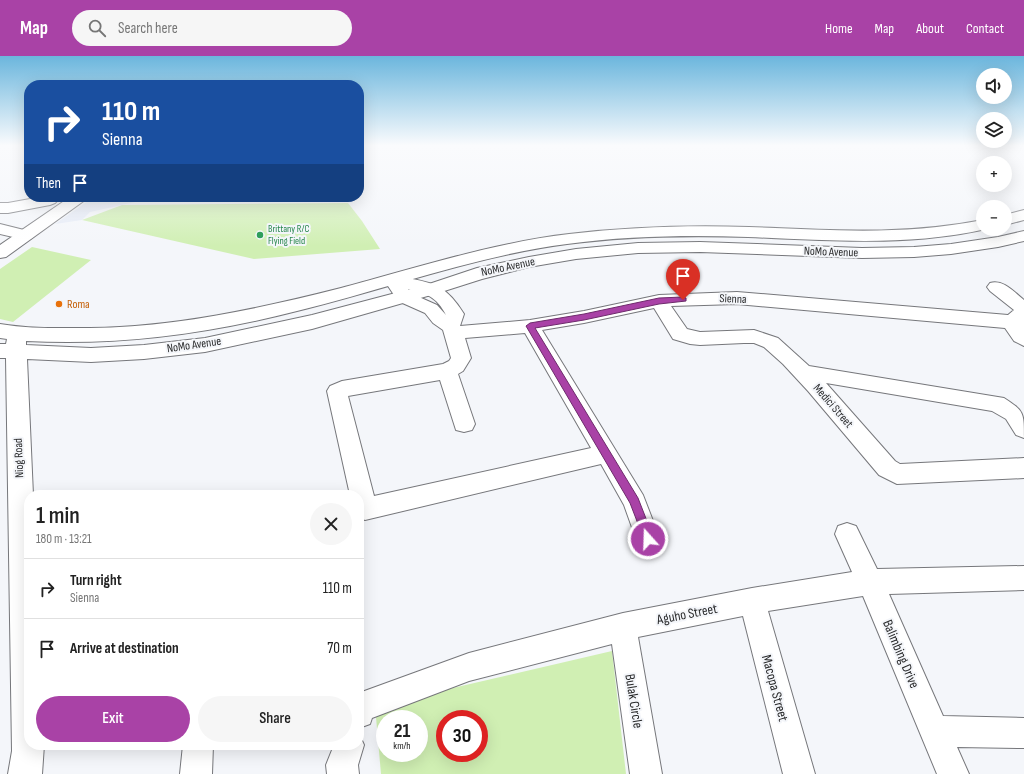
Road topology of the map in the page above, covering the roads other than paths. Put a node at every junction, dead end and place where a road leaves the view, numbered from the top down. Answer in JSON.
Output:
{"nodes":[{"id":1,"x":35,"y":202,"type":"edge"},
{"id":2,"x":47,"y":202,"type":"edge"},
{"id":3,"x":73,"y":202,"type":"edge"},
{"id":4,"x":0,"y":208,"type":"edge"},
{"id":5,"x":1024,"y":215,"type":"edge"},
{"id":6,"x":1012,"y":218,"type":"edge"},
{"id":7,"x":976,"y":226,"type":"edge"},
{"id":8,"x":2,"y":231,"type":"edge"},
{"id":9,"x":935,"y":234,"type":"junction"},
{"id":10,"x":26,"y":235,"type":"junction"},
{"id":11,"x":1024,"y":236,"type":"edge"},
{"id":12,"x":951,"y":249,"type":"junction"},
{"id":13,"x":0,"y":253,"type":"edge"},
{"id":14,"x":392,"y":280,"type":"junction"},
{"id":15,"x":996,"y":287,"type":"dead end"},
{"id":16,"x":436,"y":292,"type":"junction"},
{"id":17,"x":412,"y":300,"type":"junction"},
{"id":18,"x":659,"y":301,"type":"junction"},
{"id":19,"x":1021,"y":315,"type":"edge"},
{"id":20,"x":530,"y":326,"type":"junction"},
{"id":21,"x":452,"y":330,"type":"junction"},
{"id":22,"x":1024,"y":339,"type":"edge"},
{"id":23,"x":8,"y":342,"type":"edge"},
{"id":24,"x":447,"y":371,"type":"junction"},
{"id":25,"x":802,"y":372,"type":"junction"},
{"id":26,"x":464,"y":424,"type":"dead end"},
{"id":27,"x":1024,"y":429,"type":"edge"},
{"id":28,"x":605,"y":454,"type":"junction"},
{"id":29,"x":1024,"y":468,"type":"edge"},
{"id":30,"x":362,"y":490,"type":"edge"},
{"id":31,"x":364,"y":500,"type":"edge"},
{"id":32,"x":847,"y":534,"type":"dead end"},
{"id":33,"x":648,"y":539,"type":"dead end"},
{"id":34,"x":1024,"y":578,"type":"edge"},
{"id":35,"x":870,"y":582,"type":"junction"},
{"id":36,"x":752,"y":601,"type":"junction"},
{"id":37,"x":623,"y":627,"type":"junction"},
{"id":38,"x":24,"y":670,"type":"edge"},
{"id":39,"x":364,"y":708,"type":"edge"},
{"id":40,"x":934,"y":731,"type":"junction"},
{"id":41,"x":1024,"y":733,"type":"edge"},
{"id":42,"x":28,"y":750,"type":"edge"},
{"id":43,"x":198,"y":750,"type":"edge"},
{"id":44,"x":346,"y":750,"type":"edge"},
{"id":45,"x":25,"y":774,"type":"edge"},
{"id":46,"x":196,"y":774,"type":"edge"},
{"id":47,"x":342,"y":774,"type":"edge"},
{"id":48,"x":646,"y":774,"type":"edge"},
{"id":49,"x":799,"y":774,"type":"edge"},
{"id":50,"x":953,"y":774,"type":"edge"}],
"edges":[{"from":1,"to":4,"type":"main road"},
{"from":2,"to":8,"type":"main road"},
{"from":3,"to":10,"type":"main road"},
{"from":5,"to":6,"type":"main road"},
{"from":7,"to":9,"type":"main road","name":"NoMo Avenue"},
{"from":8,"to":10,"type":"main road"},
{"from":9,"to":12,"type":"main road"},
{"from":9,"to":14,"type":"main road","name":"NoMo Avenue"},
{"from":10,"to":13,"type":"main road"},
{"from":11,"to":12,"type":"main road","name":"NoMo Avenue"},
{"from":12,"to":16,"type":"main road","name":"NoMo Avenue"},
{"from":14,"to":16,"type":"street"},
{"from":14,"to":17,"type":"street"},
{"from":14,"to":23,"type":"main road","name":"NoMo Avenue"},
{"from":15,"to":19,"type":"street"},
{"from":16,"to":17,"type":"main road","name":"NoMo Avenue"},
{"from":16,"to":21,"type":"street"},
{"from":17,"to":21,"type":"street"},
{"from":17,"to":23,"type":"main road","name":"NoMo Avenue"},
{"from":18,"to":19,"type":"street","name":"Sienna"},
{"from":18,"to":20,"type":"street","name":"Sienna"},
{"from":18,"to":25,"type":"street","name":"Medici Street"},
{"from":19,"to":22,"type":"street"},
{"from":20,"to":21,"type":"street","name":"Sienna"},
{"from":20,"to":28,"type":"street"},
{"from":21,"to":24,"type":"street"},
{"from":23,"to":38,"type":"main road","name":"Niog Road"},
{"from":24,"to":26,"type":"street"},
{"from":24,"to":30,"type":"street"},
{"from":25,"to":27,"type":"street"},
{"from":25,"to":29,"type":"street","name":"Medici Street"},
{"from":28,"to":31,"type":"street"},
{"from":28,"to":33,"type":"street"},
{"from":32,"to":35,"type":"street","name":"Balimbing Drive"},
{"from":34,"to":35,"type":"street","name":"Aguho Street"},
{"from":35,"to":36,"type":"street","name":"Aguho Street"},
{"from":35,"to":40,"type":"street","name":"Balimbing Drive"},
{"from":36,"to":37,"type":"street","name":"Aguho Street"},
{"from":36,"to":49,"type":"street","name":"Macopa Street"},
{"from":37,"to":39,"type":"street","name":"Aguho Street"},
{"from":37,"to":48,"type":"street","name":"Bulak Circle"},
{"from":40,"to":41,"type":"street"},
{"from":40,"to":50,"type":"street","name":"Balimbing Drive"},
{"from":42,"to":45,"type":"main road","name":"Niog Road"},
{"from":43,"to":46,"type":"street"},
{"from":44,"to":47,"type":"street"}]}
